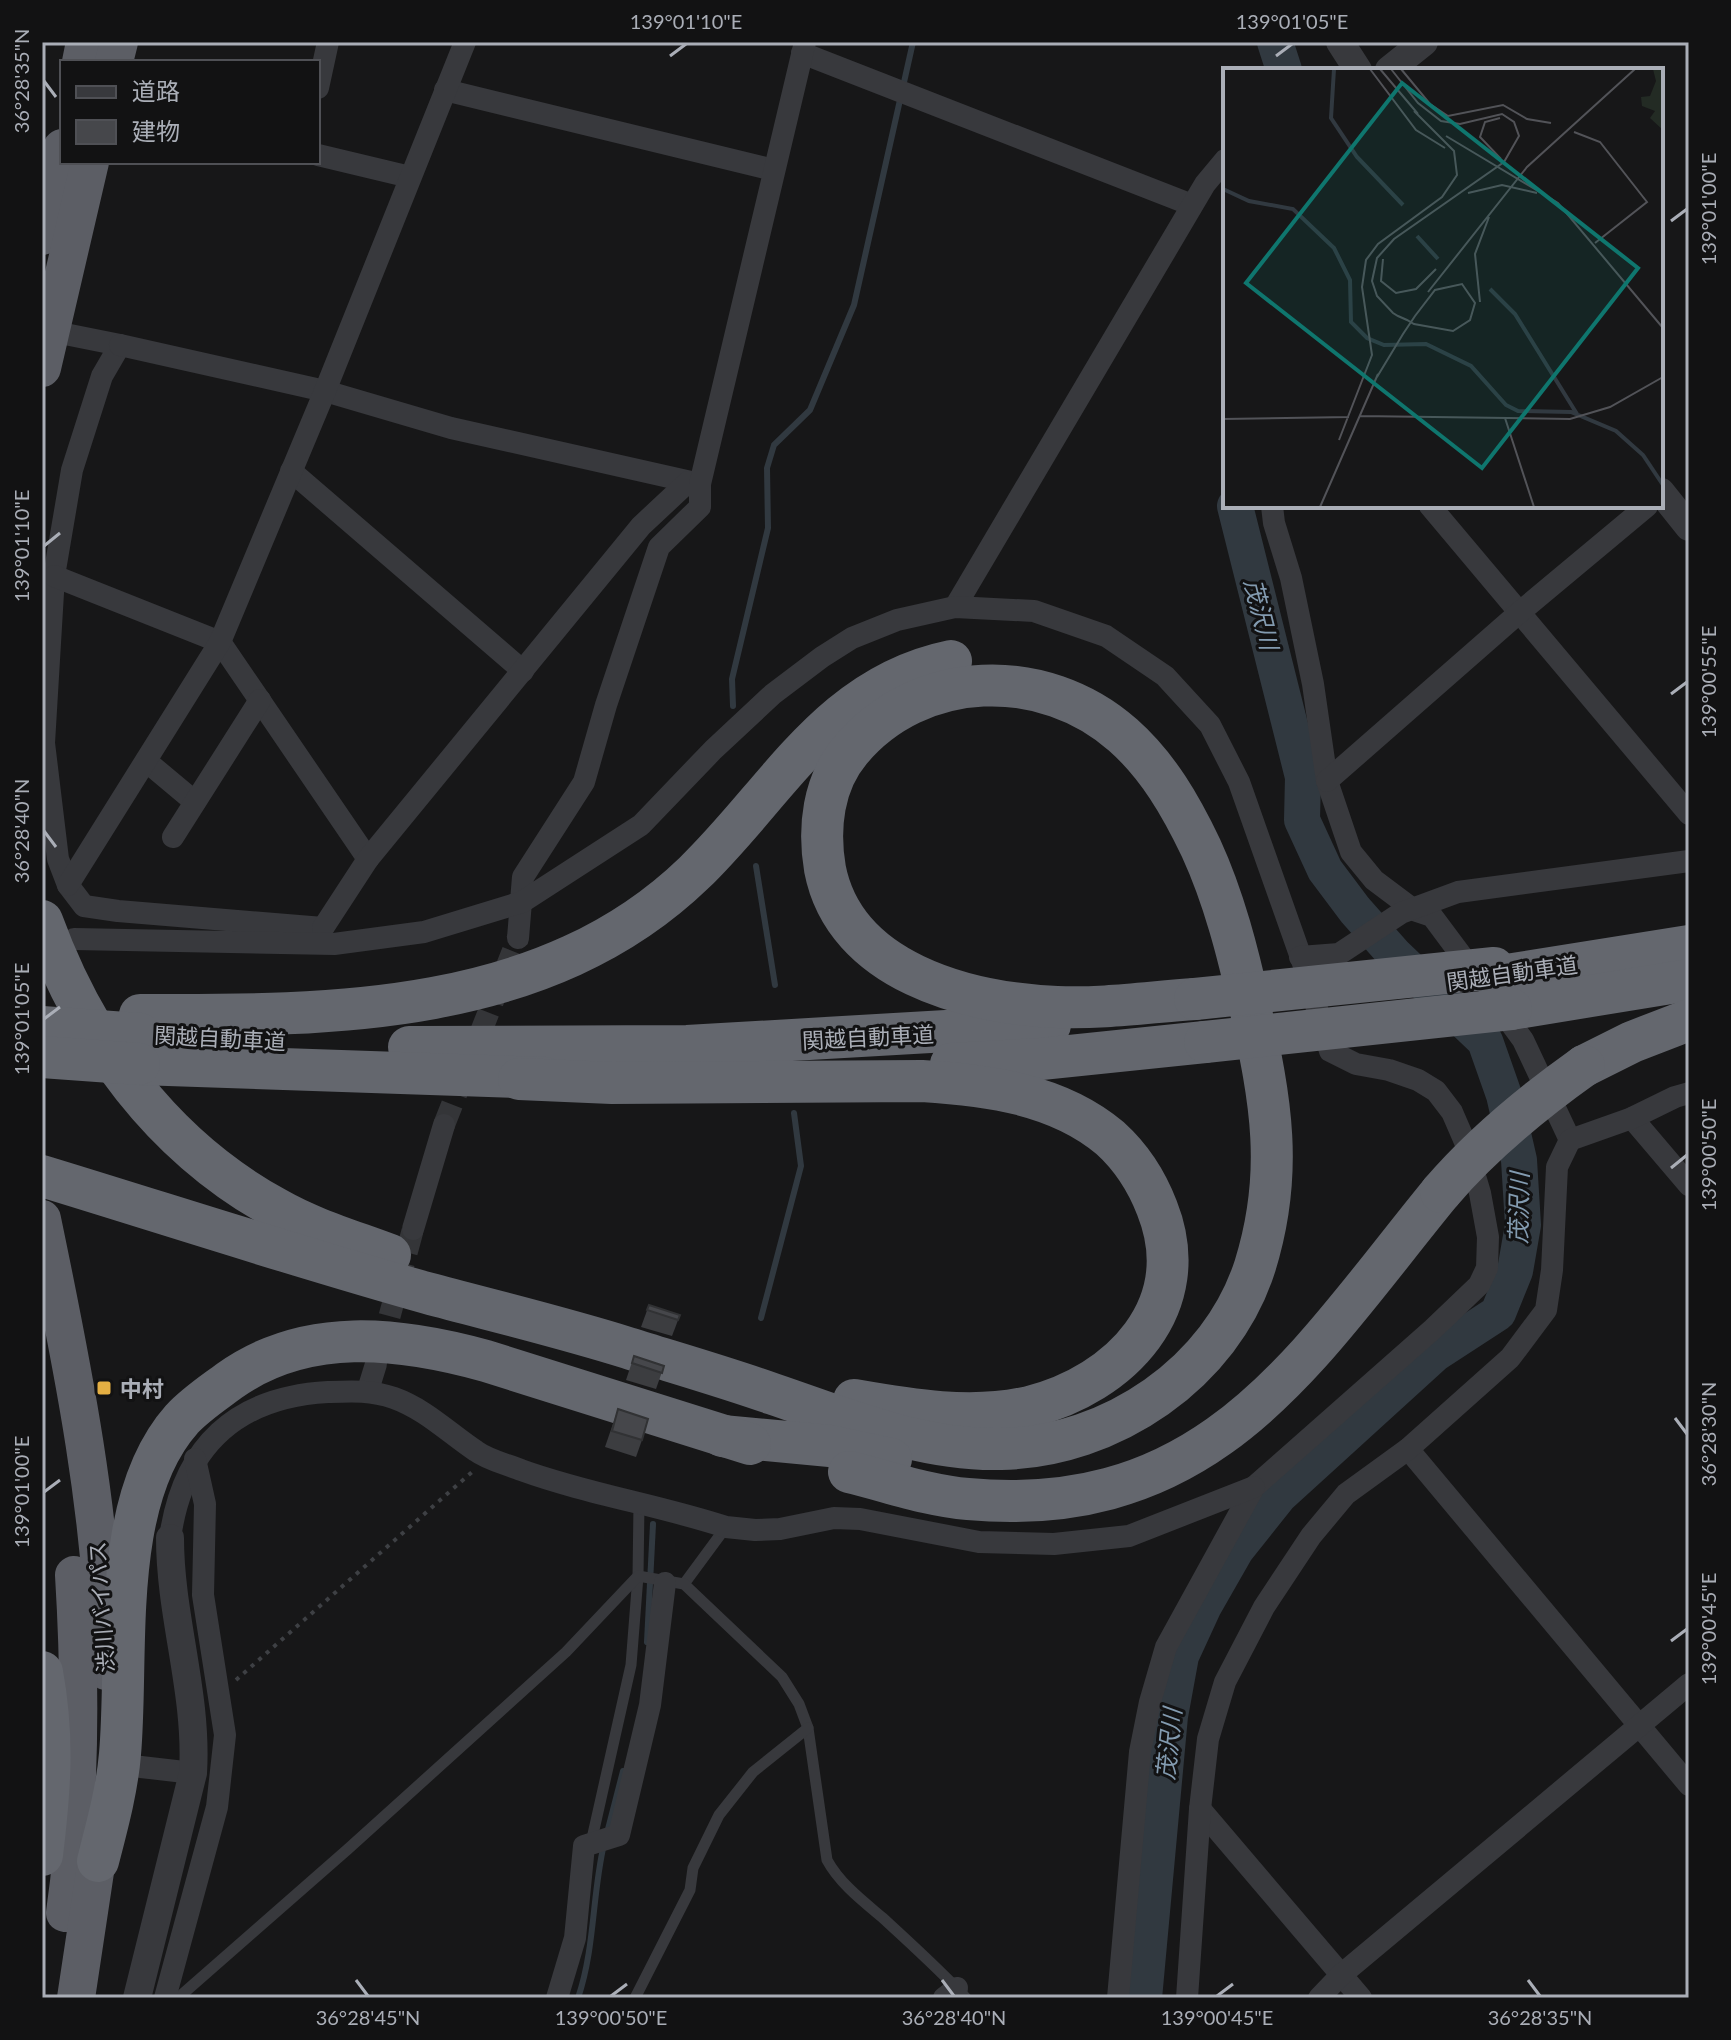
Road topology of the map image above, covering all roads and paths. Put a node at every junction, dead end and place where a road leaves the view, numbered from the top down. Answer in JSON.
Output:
{"nodes":[{"id":1,"x":328,"y":42,"type":"edge"},
{"id":2,"x":465,"y":42,"type":"edge"},
{"id":3,"x":1340,"y":42,"type":"edge"},
{"id":4,"x":1424,"y":42,"type":"edge"},
{"id":5,"x":803,"y":48,"type":"edge"},
{"id":6,"x":1357,"y":68,"type":"edge"},
{"id":7,"x":1392,"y":68,"type":"edge"},
{"id":8,"x":320,"y":79,"type":"edge"},
{"id":9,"x":445,"y":90,"type":"junction"},
{"id":10,"x":320,"y":155,"type":"edge"},
{"id":11,"x":60,"y":157,"type":"edge"},
{"id":12,"x":1223,"y":162,"type":"edge"},
{"id":13,"x":89,"y":164,"type":"edge"},
{"id":14,"x":774,"y":170,"type":"junction"},
{"id":15,"x":410,"y":177,"type":"junction"},
{"id":16,"x":1192,"y":205,"type":"junction"},
{"id":17,"x":42,"y":236,"type":"edge"},
{"id":18,"x":46,"y":330,"type":"edge"},
{"id":19,"x":120,"y":345,"type":"junction"},
{"id":20,"x":42,"y":368,"type":"edge"},
{"id":21,"x":325,"y":391,"type":"junction"},
{"id":22,"x":291,"y":471,"type":"junction"},
{"id":23,"x":694,"y":483,"type":"junction"},
{"id":24,"x":1663,"y":502,"type":"edge"},
{"id":25,"x":1272,"y":508,"type":"edge"},
{"id":26,"x":1432,"y":508,"type":"edge"},
{"id":27,"x":1645,"y":508,"type":"edge"},
{"id":28,"x":1689,"y":527,"type":"edge"},
{"id":29,"x":54,"y":576,"type":"junction"},
{"id":30,"x":955,"y":607,"type":"junction"},
{"id":31,"x":1520,"y":612,"type":"junction"},
{"id":32,"x":220,"y":642,"type":"junction"},
{"id":33,"x":523,"y":671,"type":"junction"},
{"id":34,"x":260,"y":700,"type":"junction"},
{"id":35,"x":146,"y":761,"type":"junction"},
{"id":36,"x":1327,"y":781,"type":"junction"},
{"id":37,"x":195,"y":802,"type":"junction"},
{"id":38,"x":1689,"y":814,"type":"edge"},
{"id":39,"x":173,"y":837,"type":"dead end"},
{"id":40,"x":368,"y":859,"type":"junction"},
{"id":41,"x":1689,"y":861,"type":"edge"},
{"id":42,"x":68,"y":885,"type":"junction"},
{"id":43,"x":522,"y":902,"type":"junction"},
{"id":44,"x":1407,"y":912,"type":"junction"},
{"id":45,"x":58,"y":930,"type":"edge"},
{"id":46,"x":328,"y":936,"type":"junction"},
{"id":47,"x":518,"y":938,"type":"tunnel mouth"},
{"id":48,"x":1300,"y":957,"type":"junction"},
{"id":49,"x":1687,"y":958,"type":"edge"},
{"id":50,"x":42,"y":1015,"type":"edge"},
{"id":51,"x":1199,"y":1018,"type":"junction"},
{"id":52,"x":1689,"y":1020,"type":"edge"},
{"id":53,"x":42,"y":1027,"type":"edge"},
{"id":54,"x":140,"y":1038,"type":"junction"},
{"id":55,"x":42,"y":1057,"type":"edge"},
{"id":56,"x":519,"y":1079,"type":"junction"},
{"id":57,"x":1689,"y":1093,"type":"edge"},
{"id":58,"x":1632,"y":1118,"type":"junction"},
{"id":59,"x":444,"y":1125,"type":"tunnel mouth"},
{"id":60,"x":1570,"y":1140,"type":"junction"},
{"id":61,"x":42,"y":1176,"type":"edge"},
{"id":62,"x":1689,"y":1185,"type":"edge"},
{"id":63,"x":42,"y":1199,"type":"edge"},
{"id":64,"x":138,"y":1216,"type":"junction"},
{"id":65,"x":42,"y":1219,"type":"edge"},
{"id":66,"x":413,"y":1229,"type":"tunnel mouth"},
{"id":67,"x":560,"y":1326,"type":"junction"},
{"id":68,"x":42,"y":1349,"type":"edge"},
{"id":69,"x":376,"y":1364,"type":"tunnel mouth"},
{"id":70,"x":536,"y":1376,"type":"junction"},
{"id":71,"x":739,"y":1382,"type":"junction"},
{"id":72,"x":368,"y":1390,"type":"junction"},
{"id":73,"x":722,"y":1436,"type":"junction"},
{"id":74,"x":1408,"y":1449,"type":"junction"},
{"id":75,"x":489,"y":1457,"type":"junction"},
{"id":76,"x":195,"y":1459,"type":"junction"},
{"id":77,"x":1254,"y":1487,"type":"junction"},
{"id":78,"x":639,"y":1504,"type":"junction"},
{"id":79,"x":726,"y":1527,"type":"junction"},
{"id":80,"x":170,"y":1538,"type":"joint"},
{"id":81,"x":638,"y":1577,"type":"junction"},
{"id":82,"x":670,"y":1583,"type":"junction"},
{"id":83,"x":42,"y":1672,"type":"edge"},
{"id":84,"x":1689,"y":1684,"type":"edge"},
{"id":85,"x":219,"y":1695,"type":"junction"},
{"id":86,"x":1640,"y":1726,"type":"junction"},
{"id":87,"x":808,"y":1728,"type":"junction"},
{"id":88,"x":141,"y":1767,"type":"dead end"},
{"id":89,"x":193,"y":1773,"type":"junction"},
{"id":90,"x":1689,"y":1785,"type":"edge"},
{"id":91,"x":1200,"y":1809,"type":"junction"},
{"id":92,"x":591,"y":1844,"type":"junction"},
{"id":93,"x":42,"y":1855,"type":"edge"},
{"id":94,"x":98,"y":1861,"type":"junction"},
{"id":95,"x":1341,"y":1975,"type":"junction"},
{"id":96,"x":956,"y":1995,"type":"edge"},
{"id":97,"x":49,"y":1998,"type":"edge"},
{"id":98,"x":76,"y":1998,"type":"edge"},
{"id":99,"x":137,"y":1998,"type":"edge"},
{"id":100,"x":165,"y":1998,"type":"edge"},
{"id":101,"x":178,"y":1998,"type":"edge"},
{"id":102,"x":557,"y":1998,"type":"edge"},
{"id":103,"x":635,"y":1998,"type":"edge"},
{"id":104,"x":1118,"y":1998,"type":"edge"},
{"id":105,"x":1187,"y":1998,"type":"edge"},
{"id":106,"x":1319,"y":1998,"type":"edge"},
{"id":107,"x":1361,"y":1998,"type":"edge"}],
"edges":[{"from":1,"to":8,"type":"street"},
{"from":2,"to":9,"type":"street"},
{"from":3,"to":6,"type":"street"},
{"from":4,"to":7,"type":"street"},
{"from":5,"to":14,"type":"street"},
{"from":5,"to":16,"type":"street"},
{"from":9,"to":14,"type":"street"},
{"from":9,"to":15,"type":"street"},
{"from":10,"to":15,"type":"street"},
{"from":11,"to":17,"type":"highway"},
{"from":12,"to":16,"type":"street"},
{"from":13,"to":18,"type":"highway"},
{"from":14,"to":23,"type":"street"},
{"from":15,"to":21,"type":"street"},
{"from":16,"to":30,"type":"street"},
{"from":18,"to":19,"type":"street"},
{"from":18,"to":20,"type":"highway"},
{"from":19,"to":21,"type":"street"},
{"from":19,"to":29,"type":"street"},
{"from":21,"to":22,"type":"street"},
{"from":21,"to":23,"type":"street"},
{"from":22,"to":32,"type":"street"},
{"from":22,"to":33,"type":"street"},
{"from":23,"to":33,"type":"street"},
{"from":23,"to":43,"type":"street"},
{"from":24,"to":28,"type":"street"},
{"from":25,"to":36,"type":"street"},
{"from":26,"to":31,"type":"street"},
{"from":27,"to":31,"type":"street"},
{"from":29,"to":32,"type":"street"},
{"from":29,"to":42,"type":"street"},
{"from":30,"to":43,"type":"street"},
{"from":30,"to":48,"type":"street"},
{"from":31,"to":36,"type":"street"},
{"from":31,"to":38,"type":"street"},
{"from":32,"to":34,"type":"street"},
{"from":32,"to":35,"type":"street"},
{"from":33,"to":40,"type":"street"},
{"from":34,"to":37,"type":"street"},
{"from":34,"to":40,"type":"street"},
{"from":35,"to":37,"type":"street"},
{"from":35,"to":42,"type":"street"},
{"from":36,"to":44,"type":"street"},
{"from":37,"to":39,"type":"street"},
{"from":40,"to":46,"type":"street"},
{"from":41,"to":44,"type":"street"},
{"from":42,"to":46,"type":"street"},
{"from":43,"to":46,"type":"street"},
{"from":43,"to":47,"type":"street"},
{"from":44,"to":48,"type":"street"},
{"from":44,"to":60,"type":"street"},
{"from":45,"to":46,"type":"street"},
{"from":45,"to":67,"type":"highway"},
{"from":48,"to":77,"type":"street"},
{"from":49,"to":51,"type":"highway","name":"関越自動車道","bridge":true},
{"from":50,"to":54,"type":"highway"},
{"from":51,"to":54,"type":"highway","name":"関越自動車道"},
{"from":51,"to":56,"type":"highway","name":"関越自動車道"},
{"from":51,"to":71,"type":"highway"},
{"from":52,"to":73,"type":"highway","bridge":true},
{"from":53,"to":54,"type":"highway","name":"関越自動車道","bridge":true},
{"from":54,"to":55,"type":"highway","name":"関越自動車道","bridge":true},
{"from":54,"to":56,"type":"highway","name":"関越自動車道"},
{"from":54,"to":73,"type":"highway"},
{"from":56,"to":71,"type":"highway"},
{"from":57,"to":58,"type":"street"},
{"from":58,"to":60,"type":"street"},
{"from":58,"to":62,"type":"street"},
{"from":59,"to":66,"type":"street"},
{"from":60,"to":74,"type":"street"},
{"from":61,"to":64,"type":"highway"},
{"from":63,"to":64,"type":"highway"},
{"from":64,"to":67,"type":"highway"},
{"from":64,"to":70,"type":"highway"},
{"from":65,"to":94,"type":"highway","name":"渋川バイパス"},
{"from":67,"to":71,"type":"highway"},
{"from":68,"to":97,"type":"highway","name":"渋川バイパス"},
{"from":69,"to":72,"type":"street"},
{"from":70,"to":73,"type":"highway"},
{"from":70,"to":94,"type":"highway"},
{"from":72,"to":75,"type":"street"},
{"from":72,"to":76,"type":"street"},
{"from":74,"to":86,"type":"street"},
{"from":74,"to":91,"type":"street"},
{"from":75,"to":78,"type":"street"},
{"from":75,"to":85,"type":"path"},
{"from":76,"to":80,"type":"street"},
{"from":76,"to":85,"type":"street"},
{"from":77,"to":79,"type":"street"},
{"from":77,"to":104,"type":"street"},
{"from":78,"to":79,"type":"street"},
{"from":78,"to":81,"type":"lane"},
{"from":79,"to":82,"type":"lane"},
{"from":80,"to":89,"type":"street"},
{"from":81,"to":82,"type":"lane"},
{"from":81,"to":92,"type":"lane"},
{"from":81,"to":101,"type":"lane"},
{"from":82,"to":87,"type":"lane"},
{"from":82,"to":92,"type":"street"},
{"from":83,"to":93,"type":"highway"},
{"from":84,"to":86,"type":"street"},
{"from":85,"to":100,"type":"street"},
{"from":86,"to":90,"type":"street"},
{"from":86,"to":95,"type":"street"},
{"from":87,"to":96,"type":"lane"},
{"from":87,"to":103,"type":"lane"},
{"from":88,"to":89,"type":"street"},
{"from":89,"to":99,"type":"street"},
{"from":91,"to":95,"type":"street"},
{"from":91,"to":105,"type":"street"},
{"from":92,"to":102,"type":"street"},
{"from":94,"to":98,"type":"highway","name":"渋川バイパス"},
{"from":95,"to":106,"type":"street"},
{"from":95,"to":107,"type":"street"}]}
